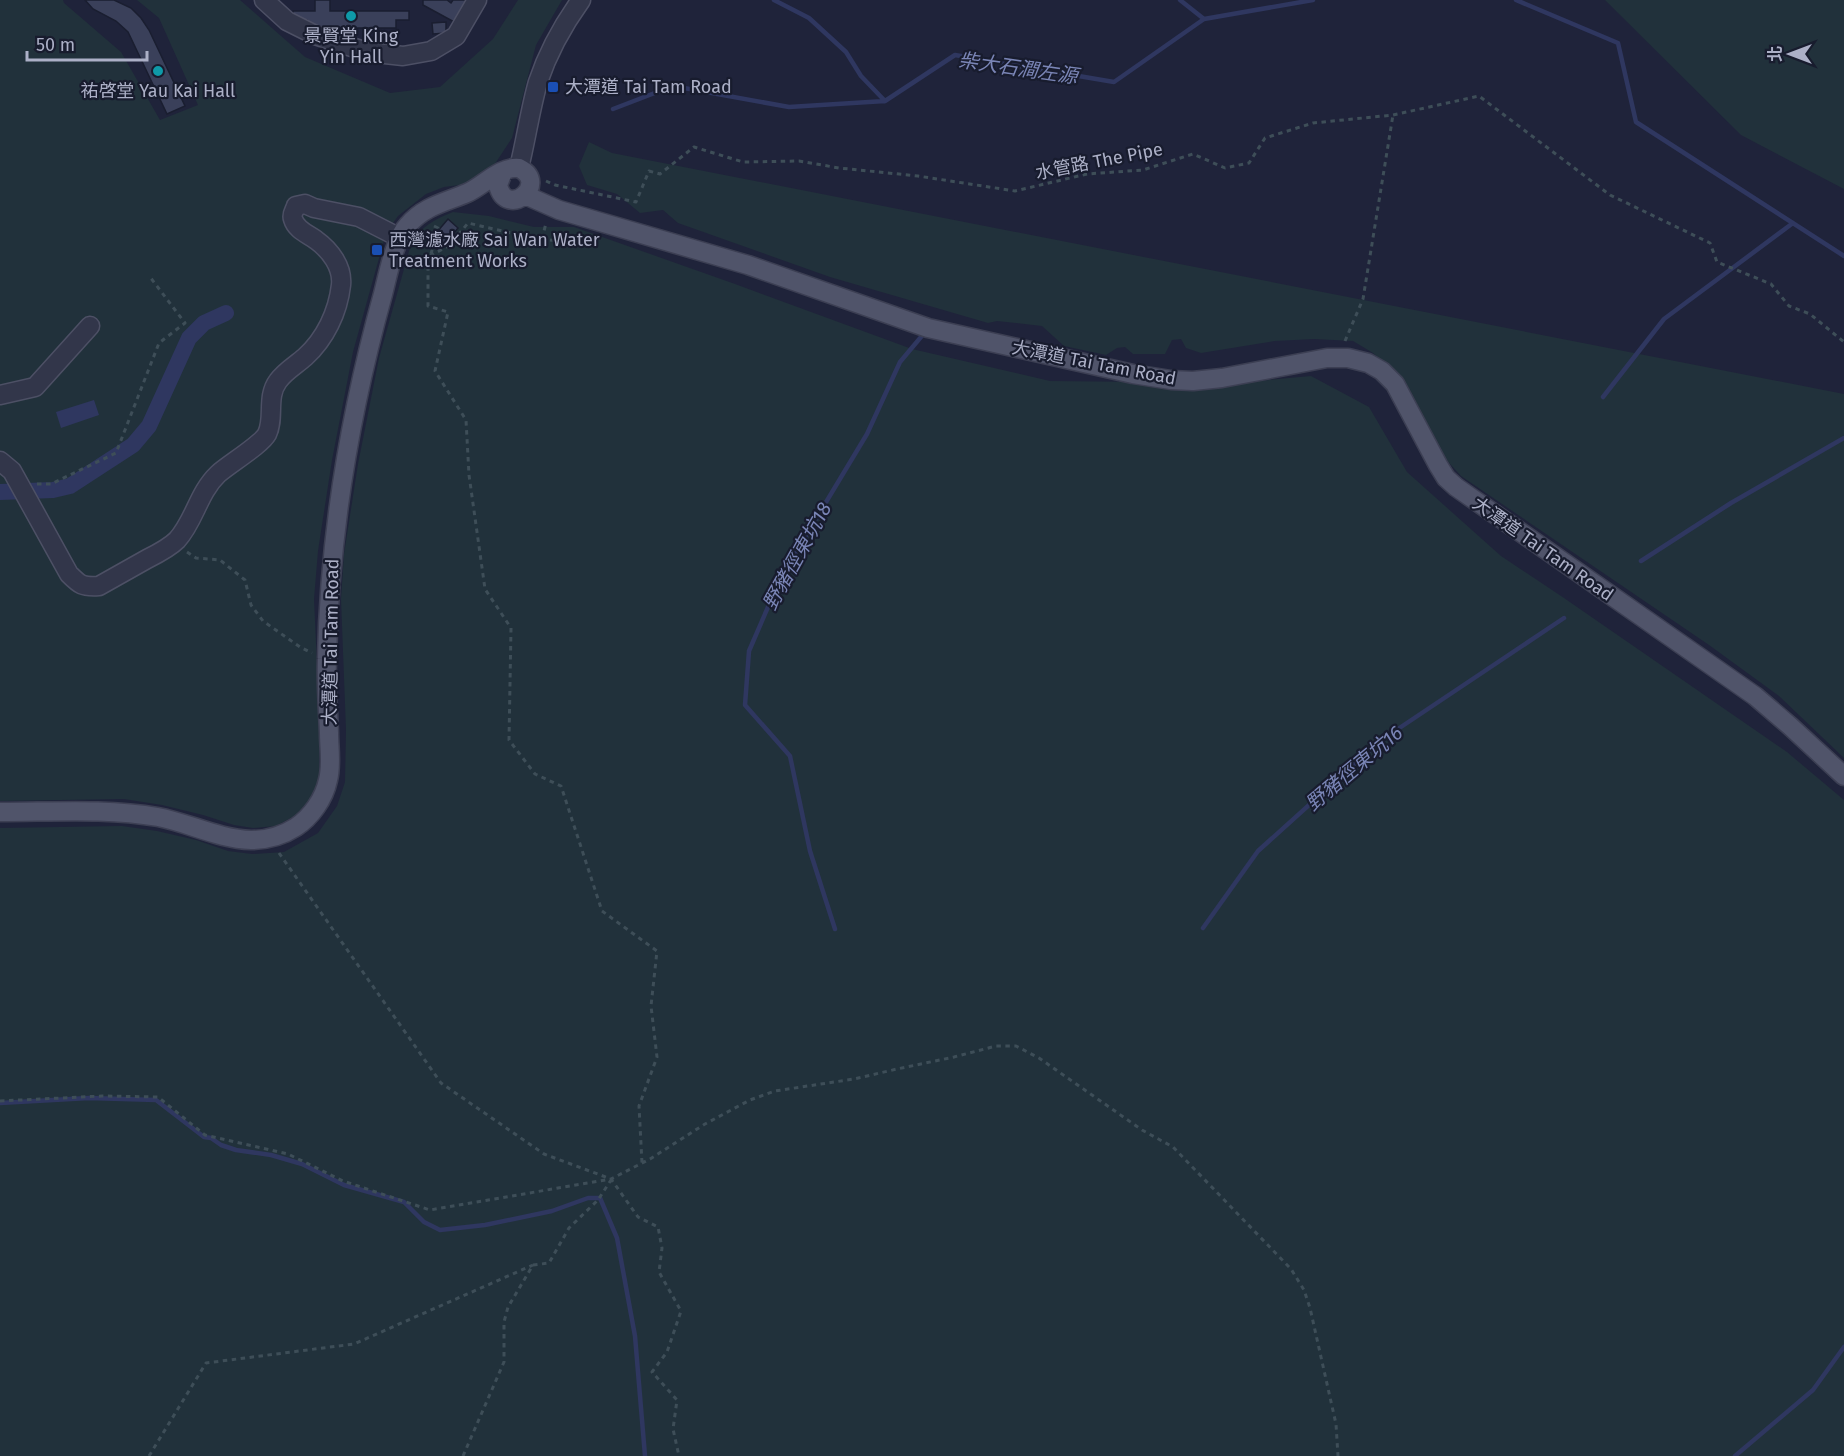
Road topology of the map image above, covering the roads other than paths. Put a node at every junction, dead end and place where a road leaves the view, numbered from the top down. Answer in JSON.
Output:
{"nodes":[{"id":1,"x":264,"y":0,"type":"edge"},
{"id":2,"x":477,"y":0,"type":"edge"},
{"id":3,"x":581,"y":0,"type":"edge"},
{"id":4,"x":511,"y":170,"type":"junction"},
{"id":5,"x":470,"y":192,"type":"junction"},
{"id":6,"x":525,"y":195,"type":"junction"},
{"id":7,"x":505,"y":197,"type":"junction"},
{"id":8,"x":400,"y":238,"type":"junction"},
{"id":9,"x":90,"y":326,"type":"dead end"},
{"id":10,"x":0,"y":395,"type":"edge"},
{"id":11,"x":0,"y":460,"type":"edge"},
{"id":12,"x":134,"y":567,"type":"junction"},
{"id":13,"x":103,"y":574,"type":"dead end"},
{"id":14,"x":1844,"y":776,"type":"edge"},
{"id":15,"x":0,"y":812,"type":"edge"}],
"edges":[{"from":1,"to":2,"type":"street"},
{"from":3,"to":4,"type":"street"},
{"from":4,"to":5,"type":"main road","name":"大潭道 Tai Tam Road"},
{"from":4,"to":6,"type":"main road"},
{"from":4,"to":7,"type":"main road"},
{"from":5,"to":7,"type":"main road","name":"大潭道 Tai Tam Road"},
{"from":5,"to":8,"type":"main road","name":"大潭道 Tai Tam Road"},
{"from":6,"to":7,"type":"main road"},
{"from":6,"to":14,"type":"main road","name":"大潭道 Tai Tam Road"},
{"from":8,"to":12,"type":"street"},
{"from":8,"to":15,"type":"main road","name":"大潭道 Tai Tam Road"},
{"from":9,"to":10,"type":"street"},
{"from":11,"to":12,"type":"street"},
{"from":12,"to":13,"type":"street"}]}
